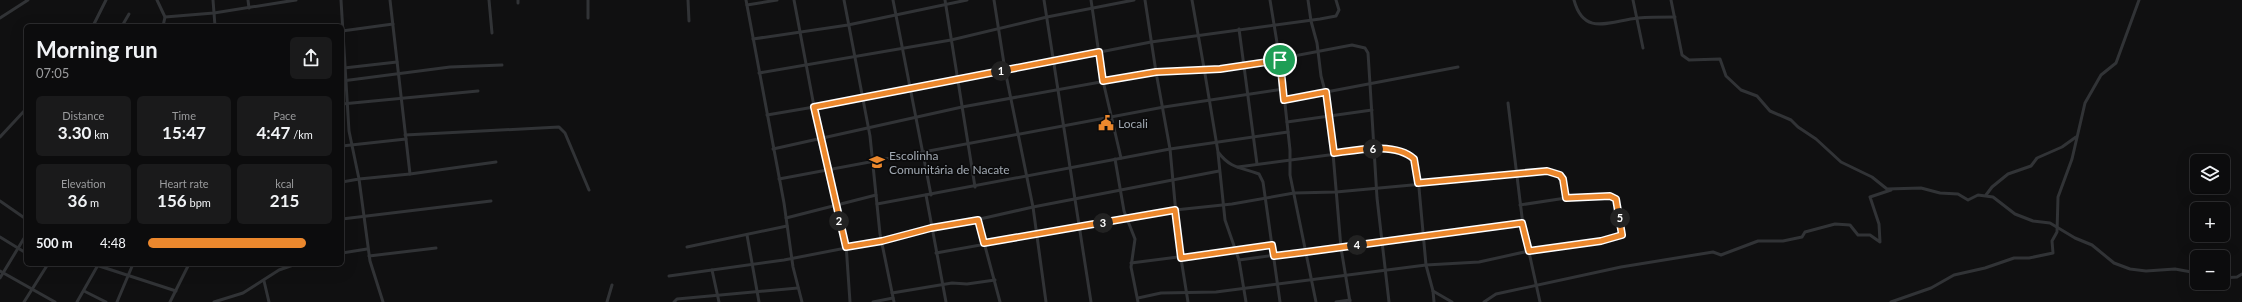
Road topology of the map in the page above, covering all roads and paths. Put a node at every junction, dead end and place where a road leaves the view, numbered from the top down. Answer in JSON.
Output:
{"nodes":[{"id":1,"x":28,"y":0,"type":"edge"},
{"id":2,"x":106,"y":0,"type":"edge"},
{"id":3,"x":157,"y":0,"type":"edge"},
{"id":4,"x":213,"y":0,"type":"edge"},
{"id":5,"x":248,"y":0,"type":"edge"},
{"id":6,"x":296,"y":0,"type":"edge"},
{"id":7,"x":341,"y":0,"type":"edge"},
{"id":8,"x":390,"y":0,"type":"edge"},
{"id":9,"x":488,"y":0,"type":"edge"},
{"id":10,"x":588,"y":0,"type":"edge"},
{"id":11,"x":688,"y":0,"type":"edge"},
{"id":12,"x":746,"y":0,"type":"edge"},
{"id":13,"x":777,"y":0,"type":"edge"},
{"id":14,"x":794,"y":0,"type":"edge"},
{"id":15,"x":844,"y":0,"type":"edge"},
{"id":16,"x":893,"y":0,"type":"edge"},
{"id":17,"x":967,"y":0,"type":"edge"},
{"id":18,"x":994,"y":0,"type":"edge"},
{"id":19,"x":1044,"y":0,"type":"edge"},
{"id":20,"x":1091,"y":0,"type":"edge"},
{"id":21,"x":1134,"y":0,"type":"edge"},
{"id":22,"x":1145,"y":0,"type":"edge"},
{"id":23,"x":1192,"y":0,"type":"edge"},
{"id":24,"x":1270,"y":0,"type":"edge"},
{"id":25,"x":1308,"y":0,"type":"edge"},
{"id":26,"x":1336,"y":0,"type":"edge"},
{"id":27,"x":1574,"y":0,"type":"edge"},
{"id":28,"x":1633,"y":0,"type":"edge"},
{"id":29,"x":1671,"y":0,"type":"edge"},
{"id":30,"x":2139,"y":0,"type":"edge"},
{"id":31,"x":945,"y":2,"type":"edge"},
{"id":32,"x":747,"y":5,"type":"junction"},
{"id":33,"x":249,"y":8,"type":"junction"},
{"id":34,"x":1092,"y":8,"type":"junction"},
{"id":35,"x":214,"y":13,"type":"junction"},
{"id":36,"x":129,"y":14,"type":"dead end"},
{"id":37,"x":896,"y":14,"type":"junction"},
{"id":38,"x":165,"y":17,"type":"junction"},
{"id":39,"x":1047,"y":17,"type":"junction"},
{"id":40,"x":1675,"y":17,"type":"junction"},
{"id":41,"x":0,"y":18,"type":"edge"},
{"id":42,"x":588,"y":18,"type":"dead end"},
{"id":43,"x":1637,"y":18,"type":"junction"},
{"id":44,"x":690,"y":21,"type":"dead end"},
{"id":45,"x":1311,"y":21,"type":"junction"},
{"id":46,"x":93,"y":24,"type":"edge"},
{"id":47,"x":123,"y":24,"type":"edge"},
{"id":48,"x":163,"y":24,"type":"edge"},
{"id":49,"x":215,"y":24,"type":"edge"},
{"id":50,"x":342,"y":24,"type":"edge"},
{"id":51,"x":393,"y":24,"type":"junction"},
{"id":52,"x":848,"y":25,"type":"junction"},
{"id":53,"x":1275,"y":25,"type":"junction"},
{"id":54,"x":998,"y":29,"type":"junction"},
{"id":55,"x":1239,"y":29,"type":"junction"},
{"id":56,"x":344,"y":31,"type":"edge"},
{"id":57,"x":800,"y":32,"type":"junction"},
{"id":58,"x":492,"y":33,"type":"dead end"},
{"id":59,"x":1199,"y":34,"type":"junction"},
{"id":60,"x":753,"y":39,"type":"junction"},
{"id":61,"x":952,"y":40,"type":"junction"},
{"id":62,"x":1152,"y":42,"type":"junction"},
{"id":63,"x":1643,"y":48,"type":"dead end"},
{"id":64,"x":902,"y":49,"type":"junction"},
{"id":65,"x":1099,"y":52,"type":"junction"},
{"id":66,"x":1318,"y":52,"type":"junction"},
{"id":67,"x":854,"y":58,"type":"junction"},
{"id":68,"x":1280,"y":60,"type":"junction"},
{"id":69,"x":1053,"y":61,"type":"junction"},
{"id":70,"x":397,"y":62,"type":"junction"},
{"id":71,"x":502,"y":65,"type":"dead end"},
{"id":72,"x":806,"y":65,"type":"junction"},
{"id":73,"x":1244,"y":66,"type":"junction"},
{"id":74,"x":1458,"y":67,"type":"dead end"},
{"id":75,"x":344,"y":68,"type":"edge"},
{"id":76,"x":1204,"y":68,"type":"junction"},
{"id":77,"x":1005,"y":70,"type":"junction"},
{"id":78,"x":1156,"y":72,"type":"junction"},
{"id":79,"x":759,"y":73,"type":"junction"},
{"id":80,"x":398,"y":75,"type":"junction"},
{"id":81,"x":958,"y":80,"type":"junction"},
{"id":82,"x":344,"y":81,"type":"edge"},
{"id":83,"x":1103,"y":81,"type":"junction"},
{"id":84,"x":1370,"y":84,"type":"junction"},
{"id":85,"x":344,"y":88,"type":"edge"},
{"id":86,"x":910,"y":89,"type":"junction"},
{"id":87,"x":1057,"y":89,"type":"junction"},
{"id":88,"x":1284,"y":89,"type":"junction"},
{"id":89,"x":478,"y":92,"type":"dead end"},
{"id":90,"x":1326,"y":92,"type":"junction"},
{"id":91,"x":1248,"y":95,"type":"junction"},
{"id":92,"x":401,"y":98,"type":"junction"},
{"id":93,"x":1010,"y":98,"type":"junction"},
{"id":94,"x":861,"y":99,"type":"junction"},
{"id":95,"x":1209,"y":100,"type":"junction"},
{"id":96,"x":1284,"y":100,"type":"junction"},
{"id":97,"x":346,"y":103,"type":"junction"},
{"id":98,"x":1508,"y":103,"type":"dead end"},
{"id":99,"x":1164,"y":106,"type":"junction"},
{"id":100,"x":814,"y":107,"type":"junction"},
{"id":101,"x":962,"y":107,"type":"junction"},
{"id":102,"x":1372,"y":110,"type":"junction"},
{"id":103,"x":24,"y":111,"type":"edge"},
{"id":104,"x":767,"y":115,"type":"junction"},
{"id":105,"x":1111,"y":116,"type":"junction"},
{"id":106,"x":1330,"y":116,"type":"junction"},
{"id":107,"x":916,"y":117,"type":"junction"},
{"id":108,"x":1286,"y":122,"type":"junction"},
{"id":109,"x":1063,"y":126,"type":"junction"},
{"id":110,"x":868,"y":128,"type":"junction"},
{"id":111,"x":1288,"y":132,"type":"junction"},
{"id":112,"x":1018,"y":134,"type":"junction"},
{"id":113,"x":405,"y":135,"type":"junction"},
{"id":114,"x":1253,"y":135,"type":"junction"},
{"id":115,"x":0,"y":137,"type":"edge"},
{"id":116,"x":2076,"y":137,"type":"junction"},
{"id":117,"x":821,"y":138,"type":"junction"},
{"id":118,"x":406,"y":139,"type":"junction"},
{"id":119,"x":1216,"y":141,"type":"junction"},
{"id":120,"x":968,"y":143,"type":"junction"},
{"id":121,"x":352,"y":145,"type":"junction"},
{"id":122,"x":344,"y":146,"type":"edge"},
{"id":123,"x":774,"y":149,"type":"junction"},
{"id":124,"x":1170,"y":149,"type":"junction"},
{"id":125,"x":1374,"y":149,"type":"junction"},
{"id":126,"x":922,"y":151,"type":"junction"},
{"id":127,"x":1218,"y":152,"type":"junction"},
{"id":128,"x":1334,"y":153,"type":"junction"},
{"id":129,"x":1121,"y":158,"type":"junction"},
{"id":130,"x":1115,"y":159,"type":"junction"},
{"id":131,"x":1290,"y":159,"type":"junction"},
{"id":132,"x":873,"y":161,"type":"junction"},
{"id":133,"x":496,"y":162,"type":"dead end"},
{"id":134,"x":1257,"y":164,"type":"junction"},
{"id":135,"x":1070,"y":168,"type":"junction"},
{"id":136,"x":1234,"y":168,"type":"junction"},
{"id":137,"x":827,"y":169,"type":"junction"},
{"id":138,"x":1219,"y":171,"type":"junction"},
{"id":139,"x":1516,"y":173,"type":"junction"},
{"id":140,"x":410,"y":174,"type":"junction"},
{"id":141,"x":1026,"y":177,"type":"junction"},
{"id":142,"x":359,"y":179,"type":"junction"},
{"id":143,"x":779,"y":179,"type":"junction"},
{"id":144,"x":1172,"y":180,"type":"junction"},
{"id":145,"x":344,"y":182,"type":"edge"},
{"id":146,"x":1418,"y":183,"type":"junction"},
{"id":147,"x":975,"y":187,"type":"junction"},
{"id":148,"x":1376,"y":188,"type":"junction"},
{"id":149,"x":589,"y":190,"type":"dead end"},
{"id":150,"x":1120,"y":190,"type":"junction"},
{"id":151,"x":1891,"y":190,"type":"junction"},
{"id":152,"x":1336,"y":192,"type":"junction"},
{"id":153,"x":1294,"y":193,"type":"junction"},
{"id":154,"x":931,"y":194,"type":"junction"},
{"id":155,"x":876,"y":195,"type":"junction"},
{"id":156,"x":926,"y":195,"type":"junction"},
{"id":157,"x":1986,"y":196,"type":"junction"},
{"id":158,"x":1265,"y":197,"type":"junction"},
{"id":159,"x":1566,"y":198,"type":"junction"},
{"id":160,"x":1075,"y":199,"type":"junction"},
{"id":161,"x":0,"y":201,"type":"edge"},
{"id":162,"x":490,"y":201,"type":"dead end"},
{"id":163,"x":836,"y":204,"type":"junction"},
{"id":164,"x":877,"y":204,"type":"junction"},
{"id":165,"x":1223,"y":205,"type":"junction"},
{"id":166,"x":1520,"y":205,"type":"junction"},
{"id":167,"x":1033,"y":206,"type":"junction"},
{"id":168,"x":1175,"y":210,"type":"junction"},
{"id":169,"x":364,"y":217,"type":"junction"},
{"id":170,"x":24,"y":218,"type":"edge"},
{"id":171,"x":786,"y":218,"type":"junction"},
{"id":172,"x":344,"y":219,"type":"edge"},
{"id":173,"x":1126,"y":219,"type":"junction"},
{"id":174,"x":978,"y":220,"type":"junction"},
{"id":175,"x":1522,"y":223,"type":"junction"},
{"id":176,"x":787,"y":226,"type":"junction"},
{"id":177,"x":1079,"y":226,"type":"junction"},
{"id":178,"x":2057,"y":227,"type":"junction"},
{"id":179,"x":931,"y":228,"type":"junction"},
{"id":180,"x":1036,"y":234,"type":"junction"},
{"id":181,"x":747,"y":236,"type":"junction"},
{"id":182,"x":1423,"y":236,"type":"junction"},
{"id":183,"x":0,"y":238,"type":"edge"},
{"id":184,"x":24,"y":239,"type":"edge"},
{"id":185,"x":882,"y":241,"type":"junction"},
{"id":186,"x":1384,"y":241,"type":"junction"},
{"id":187,"x":984,"y":243,"type":"junction"},
{"id":188,"x":1272,"y":245,"type":"junction"},
{"id":189,"x":846,"y":247,"type":"junction"},
{"id":190,"x":18,"y":248,"type":"junction"},
{"id":191,"x":436,"y":248,"type":"dead end"},
{"id":192,"x":687,"y":248,"type":"dead end"},
{"id":193,"x":1341,"y":248,"type":"junction"},
{"id":194,"x":367,"y":249,"type":"junction"},
{"id":195,"x":1236,"y":249,"type":"junction"},
{"id":196,"x":1529,"y":251,"type":"junction"},
{"id":197,"x":24,"y":252,"type":"edge"},
{"id":198,"x":1306,"y":252,"type":"junction"},
{"id":199,"x":344,"y":253,"type":"edge"},
{"id":200,"x":936,"y":253,"type":"junction"},
{"id":201,"x":368,"y":256,"type":"junction"},
{"id":202,"x":1274,"y":256,"type":"junction"},
{"id":203,"x":792,"y":258,"type":"junction"},
{"id":204,"x":1181,"y":258,"type":"junction"},
{"id":205,"x":1239,"y":260,"type":"junction"},
{"id":206,"x":1131,"y":263,"type":"junction"},
{"id":207,"x":753,"y":264,"type":"junction"},
{"id":208,"x":46,"y":266,"type":"edge"},
{"id":209,"x":97,"y":266,"type":"edge"},
{"id":210,"x":100,"y":266,"type":"edge"},
{"id":211,"x":132,"y":266,"type":"edge"},
{"id":212,"x":188,"y":266,"type":"edge"},
{"id":213,"x":290,"y":266,"type":"edge"},
{"id":214,"x":1426,"y":266,"type":"junction"},
{"id":215,"x":712,"y":270,"type":"junction"},
{"id":216,"x":1387,"y":270,"type":"junction"},
{"id":217,"x":2,"y":272,"type":"edge"},
{"id":218,"x":2190,"y":272,"type":"edge"},
{"id":219,"x":2242,"y":274,"type":"edge"},
{"id":220,"x":1346,"y":275,"type":"junction"},
{"id":221,"x":669,"y":276,"type":"dead end"},
{"id":222,"x":128,"y":277,"type":"junction"},
{"id":223,"x":0,"y":278,"type":"edge"},
{"id":224,"x":2230,"y":278,"type":"edge"},
{"id":225,"x":264,"y":280,"type":"junction"},
{"id":226,"x":995,"y":280,"type":"junction"},
{"id":227,"x":1312,"y":281,"type":"junction"},
{"id":228,"x":942,"y":284,"type":"junction"},
{"id":229,"x":1278,"y":284,"type":"junction"},
{"id":230,"x":612,"y":285,"type":"dead end"},
{"id":231,"x":1537,"y":286,"type":"junction"},
{"id":232,"x":1243,"y":287,"type":"junction"},
{"id":233,"x":798,"y":288,"type":"junction"},
{"id":234,"x":33,"y":289,"type":"junction"},
{"id":235,"x":84,"y":291,"type":"junction"},
{"id":236,"x":176,"y":291,"type":"junction"},
{"id":237,"x":1433,"y":291,"type":"junction"},
{"id":238,"x":757,"y":292,"type":"junction"},
{"id":239,"x":1186,"y":292,"type":"junction"},
{"id":240,"x":892,"y":293,"type":"junction"},
{"id":241,"x":718,"y":296,"type":"junction"},
{"id":242,"x":894,"y":300,"type":"edge"},
{"id":243,"x":1138,"y":300,"type":"edge"},
{"id":244,"x":1350,"y":301,"type":"edge"},
{"id":245,"x":24,"y":302,"type":"edge"},
{"id":246,"x":55,"y":302,"type":"edge"},
{"id":247,"x":77,"y":302,"type":"edge"},
{"id":248,"x":106,"y":302,"type":"edge"},
{"id":249,"x":117,"y":302,"type":"edge"},
{"id":250,"x":170,"y":302,"type":"edge"},
{"id":251,"x":214,"y":302,"type":"edge"},
{"id":252,"x":269,"y":302,"type":"edge"},
{"id":253,"x":383,"y":302,"type":"edge"},
{"id":254,"x":607,"y":302,"type":"edge"},
{"id":255,"x":674,"y":302,"type":"edge"},
{"id":256,"x":719,"y":302,"type":"edge"},
{"id":257,"x":759,"y":302,"type":"edge"},
{"id":258,"x":802,"y":302,"type":"edge"},
{"id":259,"x":850,"y":302,"type":"edge"},
{"id":260,"x":873,"y":302,"type":"edge"},
{"id":261,"x":946,"y":302,"type":"edge"},
{"id":262,"x":1000,"y":302,"type":"edge"},
{"id":263,"x":1046,"y":302,"type":"edge"},
{"id":264,"x":1091,"y":302,"type":"edge"},
{"id":265,"x":1188,"y":302,"type":"edge"},
{"id":266,"x":1246,"y":302,"type":"edge"},
{"id":267,"x":1280,"y":302,"type":"edge"},
{"id":268,"x":1316,"y":302,"type":"edge"},
{"id":269,"x":1336,"y":302,"type":"edge"},
{"id":270,"x":1389,"y":302,"type":"edge"},
{"id":271,"x":1434,"y":302,"type":"edge"},
{"id":272,"x":1452,"y":302,"type":"edge"},
{"id":273,"x":1484,"y":302,"type":"edge"},
{"id":274,"x":1540,"y":302,"type":"edge"},
{"id":275,"x":1891,"y":302,"type":"edge"}],
"edges":[{"from":1,"to":41,"type":"street"},
{"from":2,"to":46,"type":"street"},
{"from":3,"to":38,"type":"street"},
{"from":4,"to":35,"type":"street"},
{"from":5,"to":33,"type":"street"},
{"from":6,"to":33,"type":"street"},
{"from":7,"to":50,"type":"street"},
{"from":8,"to":51,"type":"street"},
{"from":9,"to":58,"type":"street"},
{"from":10,"to":42,"type":"street"},
{"from":11,"to":44,"type":"street"},
{"from":12,"to":32,"type":"street"},
{"from":13,"to":32,"type":"street"},
{"from":14,"to":57,"type":"street"},
{"from":15,"to":52,"type":"street"},
{"from":16,"to":37,"type":"street"},
{"from":17,"to":31,"type":"street"},
{"from":18,"to":54,"type":"street"},
{"from":19,"to":39,"type":"street"},
{"from":20,"to":34,"type":"street"},
{"from":21,"to":34,"type":"street"},
{"from":22,"to":62,"type":"street"},
{"from":23,"to":59,"type":"street"},
{"from":24,"to":53,"type":"street"},
{"from":25,"to":45,"type":"street"},
{"from":26,"to":45,"type":"street"},
{"from":27,"to":43,"type":"street"},
{"from":28,"to":43,"type":"street"},
{"from":29,"to":40,"type":"street"},
{"from":30,"to":116,"type":"street"},
{"from":31,"to":37,"type":"street"},
{"from":31,"to":61,"type":"street"},
{"from":32,"to":60,"type":"street"},
{"from":33,"to":35,"type":"street"},
{"from":34,"to":39,"type":"street"},
{"from":34,"to":65,"type":"street"},
{"from":35,"to":38,"type":"street"},
{"from":35,"to":49,"type":"street"},
{"from":36,"to":47,"type":"street"},
{"from":37,"to":52,"type":"street"},
{"from":37,"to":64,"type":"street"},
{"from":38,"to":48,"type":"street"},
{"from":39,"to":54,"type":"street"},
{"from":39,"to":69,"type":"street"},
{"from":40,"to":43,"type":"street"},
{"from":40,"to":151,"type":"street"},
{"from":43,"to":63,"type":"street"},
{"from":45,"to":53,"type":"street"},
{"from":45,"to":66,"type":"street"},
{"from":51,"to":56,"type":"street"},
{"from":51,"to":70,"type":"street"},
{"from":52,"to":57,"type":"street"},
{"from":52,"to":67,"type":"street"},
{"from":53,"to":55,"type":"street"},
{"from":53,"to":68,"type":"street"},
{"from":54,"to":61,"type":"street"},
{"from":54,"to":77,"type":"street"},
{"from":55,"to":59,"type":"street"},
{"from":55,"to":73,"type":"street"},
{"from":57,"to":60,"type":"street"},
{"from":57,"to":72,"type":"street"},
{"from":59,"to":62,"type":"street"},
{"from":59,"to":76,"type":"street"},
{"from":60,"to":79,"type":"street"},
{"from":61,"to":64,"type":"street"},
{"from":61,"to":81,"type":"street"},
{"from":62,"to":65,"type":"street"},
{"from":62,"to":78,"type":"street"},
{"from":64,"to":67,"type":"street"},
{"from":64,"to":86,"type":"street"},
{"from":65,"to":69,"type":"street"},
{"from":65,"to":83,"type":"street"},
{"from":66,"to":68,"type":"street"},
{"from":66,"to":84,"type":"street"},
{"from":66,"to":90,"type":"street"},
{"from":67,"to":72,"type":"street"},
{"from":67,"to":94,"type":"street"},
{"from":68,"to":73,"type":"street"},
{"from":68,"to":88,"type":"street"},
{"from":69,"to":77,"type":"street"},
{"from":69,"to":87,"type":"street"},
{"from":70,"to":75,"type":"street"},
{"from":70,"to":80,"type":"street"},
{"from":71,"to":80,"type":"street"},
{"from":72,"to":79,"type":"street"},
{"from":72,"to":100,"type":"street"},
{"from":73,"to":76,"type":"street"},
{"from":73,"to":91,"type":"street"},
{"from":74,"to":84,"type":"street"},
{"from":76,"to":78,"type":"street"},
{"from":76,"to":95,"type":"street"},
{"from":77,"to":81,"type":"street"},
{"from":77,"to":93,"type":"street"},
{"from":78,"to":83,"type":"street"},
{"from":78,"to":99,"type":"street"},
{"from":79,"to":104,"type":"street"},
{"from":80,"to":82,"type":"street"},
{"from":80,"to":92,"type":"street"},
{"from":81,"to":86,"type":"street"},
{"from":81,"to":101,"type":"street"},
{"from":83,"to":87,"type":"street"},
{"from":83,"to":105,"type":"street"},
{"from":84,"to":90,"type":"street"},
{"from":84,"to":102,"type":"street"},
{"from":85,"to":97,"type":"street"},
{"from":86,"to":94,"type":"street"},
{"from":86,"to":107,"type":"street"},
{"from":87,"to":93,"type":"street"},
{"from":87,"to":109,"type":"street"},
{"from":88,"to":91,"type":"street"},
{"from":88,"to":96,"type":"street"},
{"from":89,"to":92,"type":"street"},
{"from":90,"to":96,"type":"street"},
{"from":90,"to":106,"type":"street"},
{"from":91,"to":95,"type":"street"},
{"from":91,"to":114,"type":"street"},
{"from":92,"to":97,"type":"street"},
{"from":92,"to":113,"type":"street"},
{"from":93,"to":101,"type":"street"},
{"from":93,"to":112,"type":"street"},
{"from":94,"to":100,"type":"street"},
{"from":94,"to":110,"type":"street"},
{"from":95,"to":99,"type":"street"},
{"from":95,"to":119,"type":"street"},
{"from":96,"to":108,"type":"street"},
{"from":97,"to":121,"type":"street"},
{"from":98,"to":139,"type":"street"},
{"from":99,"to":105,"type":"street"},
{"from":99,"to":124,"type":"street"},
{"from":100,"to":104,"type":"street"},
{"from":100,"to":117,"type":"street"},
{"from":101,"to":107,"type":"street"},
{"from":101,"to":120,"type":"street"},
{"from":102,"to":106,"type":"street"},
{"from":102,"to":125,"type":"street"},
{"from":103,"to":115,"type":"street"},
{"from":104,"to":123,"type":"street"},
{"from":105,"to":109,"type":"street"},
{"from":105,"to":129,"type":"street"},
{"from":106,"to":108,"type":"street"},
{"from":106,"to":128,"type":"street"},
{"from":107,"to":110,"type":"street"},
{"from":107,"to":126,"type":"street"},
{"from":108,"to":111,"type":"street"},
{"from":109,"to":112,"type":"street"},
{"from":109,"to":135,"type":"street"},
{"from":110,"to":117,"type":"street"},
{"from":110,"to":132,"type":"street"},
{"from":111,"to":114,"type":"street"},
{"from":111,"to":131,"type":"street"},
{"from":112,"to":120,"type":"street"},
{"from":112,"to":141,"type":"street"},
{"from":113,"to":118,"type":"street"},
{"from":113,"to":149,"type":"street"},
{"from":114,"to":119,"type":"street"},
{"from":114,"to":134,"type":"street"},
{"from":116,"to":157,"type":"street"},
{"from":116,"to":178,"type":"street"},
{"from":117,"to":123,"type":"street"},
{"from":117,"to":137,"type":"street"},
{"from":118,"to":121,"type":"street"},
{"from":118,"to":140,"type":"street"},
{"from":119,"to":124,"type":"street"},
{"from":119,"to":127,"type":"street"},
{"from":120,"to":126,"type":"street"},
{"from":120,"to":147,"type":"street"},
{"from":121,"to":122,"type":"street"},
{"from":121,"to":142,"type":"street"},
{"from":123,"to":143,"type":"street"},
{"from":124,"to":129,"type":"street"},
{"from":124,"to":144,"type":"street"},
{"from":125,"to":128,"type":"street"},
{"from":125,"to":146,"type":"street"},
{"from":125,"to":148,"type":"street"},
{"from":126,"to":132,"type":"street"},
{"from":126,"to":154,"type":"street"},
{"from":127,"to":136,"type":"street"},
{"from":127,"to":138,"type":"street"},
{"from":128,"to":131,"type":"street"},
{"from":128,"to":152,"type":"street"},
{"from":129,"to":130,"type":"street"},
{"from":130,"to":135,"type":"street"},
{"from":130,"to":150,"type":"street"},
{"from":131,"to":134,"type":"street"},
{"from":131,"to":153,"type":"street"},
{"from":132,"to":137,"type":"street"},
{"from":132,"to":155,"type":"street"},
{"from":133,"to":140,"type":"street"},
{"from":134,"to":136,"type":"street"},
{"from":135,"to":141,"type":"street"},
{"from":135,"to":160,"type":"street"},
{"from":136,"to":158,"type":"street"},
{"from":137,"to":143,"type":"street"},
{"from":137,"to":163,"type":"street"},
{"from":138,"to":144,"type":"street"},
{"from":138,"to":165,"type":"street"},
{"from":139,"to":146,"type":"street"},
{"from":139,"to":159,"type":"street"},
{"from":139,"to":166,"type":"street"},
{"from":140,"to":142,"type":"street"},
{"from":141,"to":147,"type":"street"},
{"from":141,"to":167,"type":"street"},
{"from":142,"to":145,"type":"street"},
{"from":142,"to":169,"type":"street"},
{"from":143,"to":171,"type":"street"},
{"from":144,"to":150,"type":"street"},
{"from":144,"to":168,"type":"street"},
{"from":146,"to":148,"type":"street"},
{"from":146,"to":182,"type":"street"},
{"from":147,"to":154,"type":"street"},
{"from":148,"to":152,"type":"street"},
{"from":148,"to":186,"type":"street"},
{"from":150,"to":160,"type":"street"},
{"from":150,"to":173,"type":"street"},
{"from":151,"to":157,"type":"street"},
{"from":151,"to":231,"type":"street"},
{"from":152,"to":153,"type":"street"},
{"from":152,"to":193,"type":"street"},
{"from":153,"to":158,"type":"street"},
{"from":153,"to":198,"type":"street"},
{"from":154,"to":156,"type":"street"},
{"from":155,"to":163,"type":"street"},
{"from":155,"to":164,"type":"street"},
{"from":156,"to":164,"type":"street"},
{"from":156,"to":179,"type":"street"},
{"from":157,"to":178,"type":"street"},
{"from":158,"to":165,"type":"street"},
{"from":158,"to":188,"type":"street"},
{"from":159,"to":166,"type":"street"},
{"from":159,"to":196,"type":"street"},
{"from":160,"to":167,"type":"street"},
{"from":160,"to":177,"type":"street"},
{"from":161,"to":170,"type":"street"},
{"from":162,"to":169,"type":"street"},
{"from":163,"to":171,"type":"street"},
{"from":163,"to":189,"type":"street"},
{"from":164,"to":185,"type":"street"},
{"from":165,"to":168,"type":"street"},
{"from":165,"to":195,"type":"street"},
{"from":166,"to":175,"type":"street"},
{"from":167,"to":174,"type":"street"},
{"from":167,"to":180,"type":"street"},
{"from":168,"to":173,"type":"street"},
{"from":168,"to":204,"type":"street"},
{"from":169,"to":172,"type":"street"},
{"from":169,"to":194,"type":"street"},
{"from":171,"to":176,"type":"street"},
{"from":173,"to":177,"type":"street"},
{"from":173,"to":206,"type":"street"},
{"from":174,"to":179,"type":"street"},
{"from":174,"to":187,"type":"street"},
{"from":175,"to":182,"type":"street"},
{"from":175,"to":196,"type":"street"},
{"from":176,"to":181,"type":"street"},
{"from":176,"to":203,"type":"street"},
{"from":177,"to":180,"type":"street"},
{"from":177,"to":264,"type":"street"},
{"from":178,"to":218,"type":"street"},
{"from":178,"to":275,"type":"street"},
{"from":179,"to":185,"type":"street"},
{"from":179,"to":200,"type":"street"},
{"from":180,"to":187,"type":"street"},
{"from":180,"to":263,"type":"street"},
{"from":181,"to":192,"type":"street"},
{"from":181,"to":207,"type":"street"},
{"from":182,"to":186,"type":"street"},
{"from":182,"to":214,"type":"street"},
{"from":183,"to":190,"type":"street"},
{"from":184,"to":190,"type":"street"},
{"from":185,"to":189,"type":"street"},
{"from":185,"to":240,"type":"street"},
{"from":186,"to":193,"type":"street"},
{"from":186,"to":216,"type":"street"},
{"from":187,"to":200,"type":"street"},
{"from":187,"to":226,"type":"street"},
{"from":188,"to":195,"type":"street"},
{"from":188,"to":202,"type":"street"},
{"from":189,"to":203,"type":"street"},
{"from":189,"to":259,"type":"street"},
{"from":190,"to":197,"type":"street"},
{"from":190,"to":217,"type":"street"},
{"from":191,"to":201,"type":"street"},
{"from":193,"to":198,"type":"street"},
{"from":193,"to":220,"type":"street"},
{"from":194,"to":199,"type":"street"},
{"from":194,"to":201,"type":"street"},
{"from":195,"to":204,"type":"street"},
{"from":195,"to":205,"type":"street"},
{"from":196,"to":214,"type":"street"},
{"from":196,"to":231,"type":"street"},
{"from":198,"to":202,"type":"street"},
{"from":198,"to":227,"type":"street"},
{"from":200,"to":228,"type":"street"},
{"from":201,"to":253,"type":"street"},
{"from":202,"to":205,"type":"street"},
{"from":202,"to":229,"type":"street"},
{"from":203,"to":207,"type":"street"},
{"from":203,"to":233,"type":"street"},
{"from":204,"to":206,"type":"street"},
{"from":204,"to":239,"type":"street"},
{"from":205,"to":232,"type":"street"},
{"from":206,"to":243,"type":"street"},
{"from":207,"to":215,"type":"street"},
{"from":207,"to":238,"type":"street"},
{"from":208,"to":234,"type":"street"},
{"from":209,"to":235,"type":"street"},
{"from":210,"to":222,"type":"street"},
{"from":211,"to":222,"type":"street"},
{"from":212,"to":236,"type":"street"},
{"from":213,"to":225,"type":"street"},
{"from":214,"to":216,"type":"street"},
{"from":214,"to":237,"type":"street"},
{"from":215,"to":221,"type":"street"},
{"from":215,"to":241,"type":"street"},
{"from":216,"to":220,"type":"street"},
{"from":216,"to":270,"type":"street"},
{"from":217,"to":223,"type":"street"},
{"from":217,"to":234,"type":"street"},
{"from":219,"to":224,"type":"street"},
{"from":220,"to":227,"type":"street"},
{"from":220,"to":244,"type":"street"},
{"from":222,"to":236,"type":"street"},
{"from":222,"to":249,"type":"street"},
{"from":225,"to":251,"type":"street"},
{"from":225,"to":252,"type":"street"},
{"from":226,"to":228,"type":"street"},
{"from":226,"to":262,"type":"street"},
{"from":227,"to":229,"type":"street"},
{"from":227,"to":268,"type":"street"},
{"from":228,"to":240,"type":"street"},
{"from":228,"to":261,"type":"street"},
{"from":229,"to":232,"type":"street"},
{"from":229,"to":267,"type":"street"},
{"from":230,"to":254,"type":"street"},
{"from":231,"to":273,"type":"street"},
{"from":231,"to":274,"type":"street"},
{"from":232,"to":239,"type":"street"},
{"from":232,"to":266,"type":"street"},
{"from":233,"to":238,"type":"street"},
{"from":233,"to":258,"type":"street"},
{"from":234,"to":245,"type":"street"},
{"from":234,"to":246,"type":"street"},
{"from":235,"to":247,"type":"street"},
{"from":235,"to":248,"type":"street"},
{"from":236,"to":250,"type":"street"},
{"from":237,"to":271,"type":"street"},
{"from":237,"to":272,"type":"street"},
{"from":238,"to":241,"type":"street"},
{"from":238,"to":257,"type":"street"},
{"from":239,"to":243,"type":"street"},
{"from":239,"to":265,"type":"street"},
{"from":240,"to":242,"type":"street"},
{"from":241,"to":255,"type":"street"},
{"from":241,"to":256,"type":"street"},
{"from":242,"to":260,"type":"street"},
{"from":244,"to":269,"type":"street"}]}
